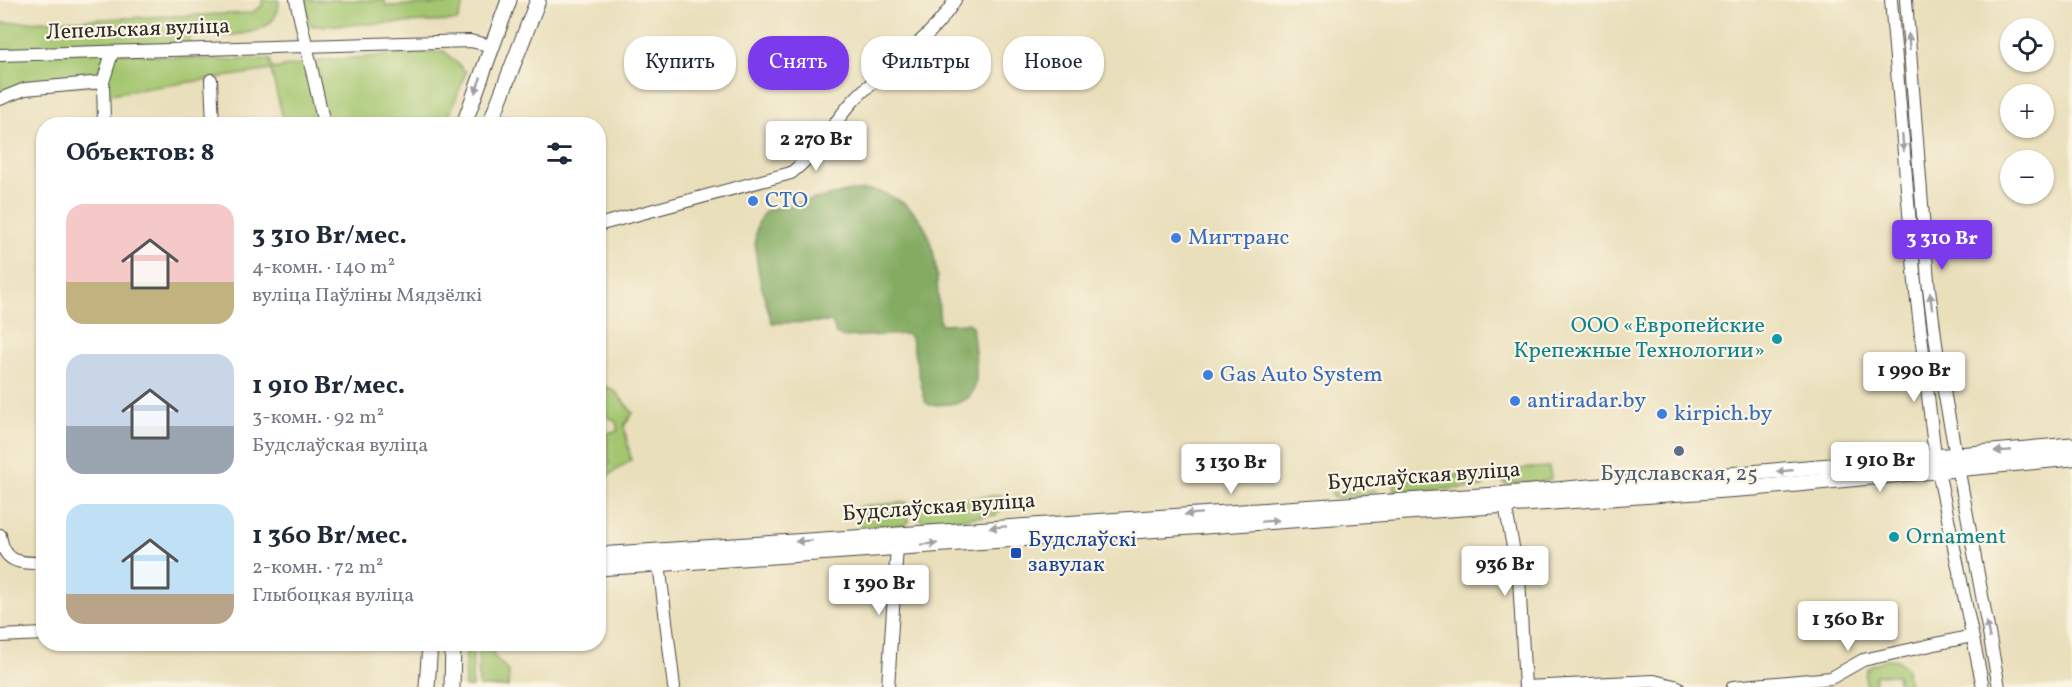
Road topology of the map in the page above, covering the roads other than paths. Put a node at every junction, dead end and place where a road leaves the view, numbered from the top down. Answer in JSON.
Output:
{"nodes":[{"id":1,"x":296,"y":0,"type":"edge"},
{"id":2,"x":509,"y":0,"type":"edge"},
{"id":3,"x":538,"y":0,"type":"edge"},
{"id":4,"x":955,"y":0,"type":"edge"},
{"id":5,"x":1891,"y":0,"type":"edge"},
{"id":6,"x":1906,"y":0,"type":"edge"},
{"id":7,"x":305,"y":44,"type":"junction"},
{"id":8,"x":493,"y":46,"type":"junction"},
{"id":9,"x":112,"y":53,"type":"junction"},
{"id":10,"x":518,"y":54,"type":"junction"},
{"id":11,"x":0,"y":55,"type":"edge"},
{"id":12,"x":210,"y":80,"type":"dead end"},
{"id":13,"x":103,"y":82,"type":"junction"},
{"id":14,"x":0,"y":99,"type":"edge"},
{"id":15,"x":104,"y":117,"type":"edge"},
{"id":16,"x":213,"y":117,"type":"edge"},
{"id":17,"x":322,"y":117,"type":"edge"},
{"id":18,"x":467,"y":117,"type":"edge"},
{"id":19,"x":493,"y":117,"type":"edge"},
{"id":20,"x":606,"y":223,"type":"edge"},
{"id":21,"x":2072,"y":445,"type":"edge"},
{"id":22,"x":2072,"y":458,"type":"edge"},
{"id":23,"x":1955,"y":461,"type":"junction"},
{"id":24,"x":1936,"y":463,"type":"junction"},
{"id":25,"x":1505,"y":506,"type":"junction"},
{"id":26,"x":0,"y":535,"type":"edge"},
{"id":27,"x":897,"y":546,"type":"junction"},
{"id":28,"x":606,"y":554,"type":"edge"},
{"id":29,"x":659,"y":562,"type":"junction"},
{"id":30,"x":36,"y":563,"type":"edge"},
{"id":31,"x":606,"y":567,"type":"edge"},
{"id":32,"x":36,"y":634,"type":"edge"},
{"id":33,"x":0,"y":636,"type":"edge"},
{"id":34,"x":1972,"y":636,"type":"junction"},
{"id":35,"x":430,"y":651,"type":"edge"},
{"id":36,"x":453,"y":651,"type":"edge"},
{"id":37,"x":427,"y":687,"type":"edge"},
{"id":38,"x":452,"y":687,"type":"edge"},
{"id":39,"x":674,"y":687,"type":"edge"},
{"id":40,"x":888,"y":687,"type":"edge"},
{"id":41,"x":1525,"y":687,"type":"edge"},
{"id":42,"x":1678,"y":687,"type":"edge"},
{"id":43,"x":1733,"y":687,"type":"edge"},
{"id":44,"x":1983,"y":687,"type":"edge"},
{"id":45,"x":1998,"y":687,"type":"edge"}],
"edges":[{"from":1,"to":7,"type":"street"},
{"from":2,"to":8,"type":"main road"},
{"from":3,"to":10,"type":"main road"},
{"from":4,"to":20,"type":"street"},
{"from":5,"to":24,"type":"street","one_way":true},
{"from":23,"to":6,"type":"street","one_way":true},
{"from":7,"to":8,"type":"street","name":"Лепельская вуліца"},
{"from":7,"to":9,"type":"street","name":"Лепельская вуліца"},
{"from":7,"to":17,"type":"street"},
{"from":8,"to":10,"type":"main road"},
{"from":8,"to":18,"type":"main road","one_way":true},
{"from":9,"to":11,"type":"street","name":"Лепельская вуліца"},
{"from":9,"to":13,"type":"street"},
{"from":10,"to":19,"type":"main road"},
{"from":12,"to":16,"type":"street"},
{"from":13,"to":14,"type":"street"},
{"from":13,"to":15,"type":"street"},
{"from":21,"to":23,"type":"main road","name":"Будслаўская вуліца","one_way":true},
{"from":22,"to":23,"type":"main road","name":"Будслаўская вуліца"},
{"from":23,"to":24,"type":"main road","name":"Будслаўская вуліца"},
{"from":45,"to":23,"type":"street","one_way":true},
{"from":24,"to":25,"type":"main road","name":"Будслаўская вуліца"},
{"from":24,"to":28,"type":"main road","name":"Будслаўская вуліца","one_way":true},
{"from":24,"to":34,"type":"street"},
{"from":27,"to":25,"type":"main road","name":"Будслаўская вуліца","one_way":true},
{"from":25,"to":41,"type":"street"},
{"from":26,"to":30,"type":"street"},
{"from":27,"to":29,"type":"main road","name":"Будслаўская вуліца"},
{"from":27,"to":40,"type":"street"},
{"from":29,"to":31,"type":"main road","name":"Будслаўская вуліца"},
{"from":29,"to":39,"type":"street"},
{"from":32,"to":33,"type":"street"},
{"from":34,"to":43,"type":"street"},
{"from":34,"to":44,"type":"street"},
{"from":35,"to":37,"type":"main road"},
{"from":36,"to":38,"type":"main road"},
{"from":41,"to":42,"type":"street"}]}
